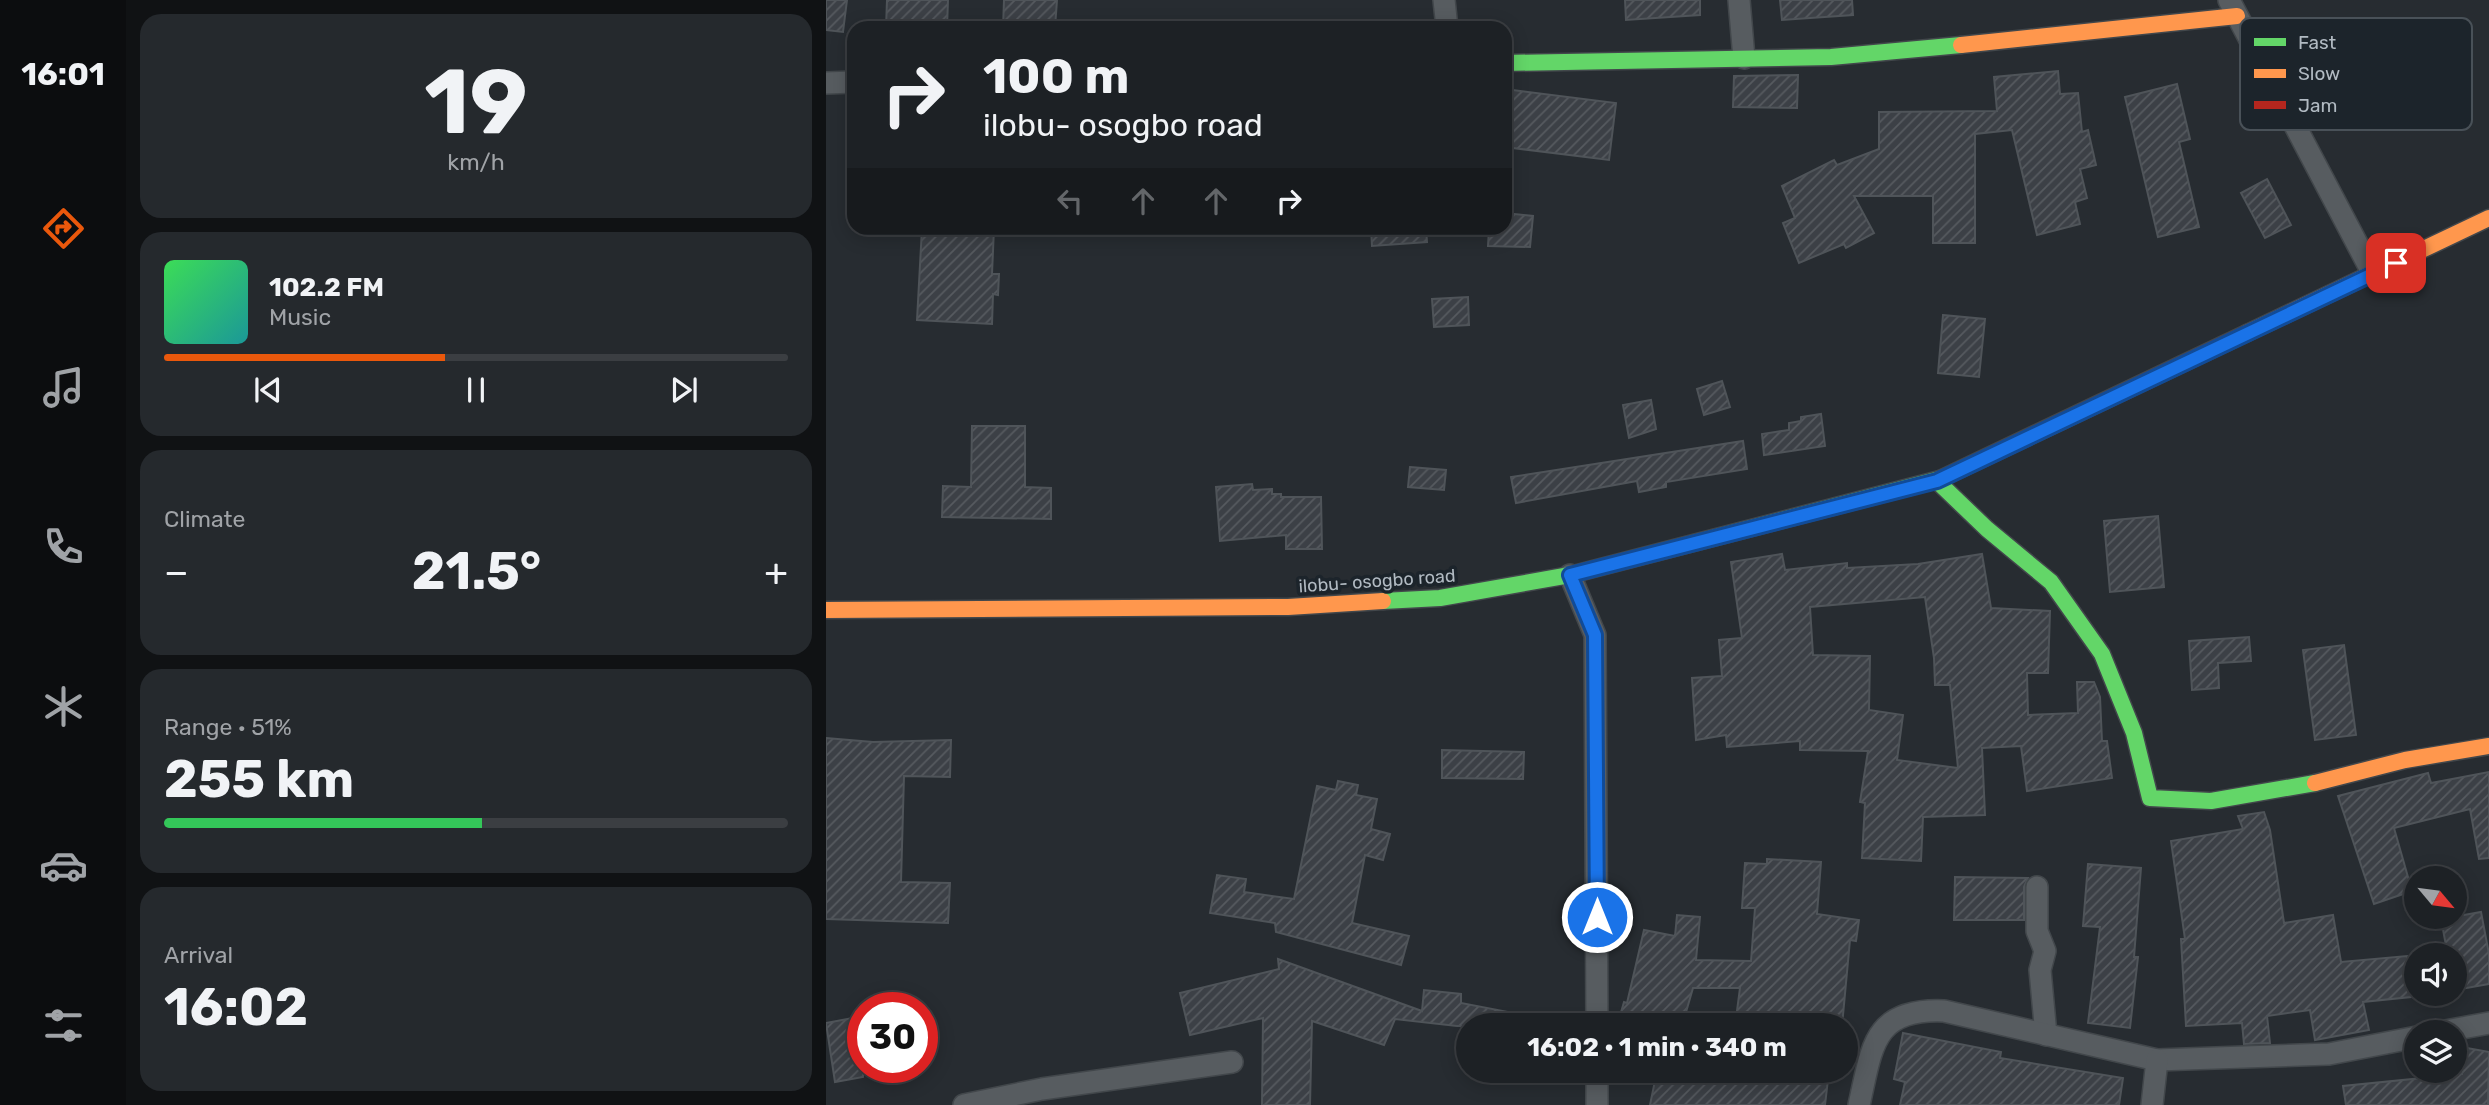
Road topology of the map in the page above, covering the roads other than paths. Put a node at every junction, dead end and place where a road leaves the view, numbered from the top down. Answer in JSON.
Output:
{"nodes":[{"id":1,"x":1444,"y":0,"type":"edge"},
{"id":2,"x":1739,"y":0,"type":"edge"},
{"id":3,"x":2233,"y":8,"type":"edge"},
{"id":4,"x":1446,"y":21,"type":"edge"},
{"id":5,"x":1744,"y":58,"type":"junction"},
{"id":6,"x":1512,"y":63,"type":"edge"},
{"id":7,"x":847,"y":82,"type":"edge"},
{"id":8,"x":826,"y":83,"type":"edge"},
{"id":9,"x":2297,"y":130,"type":"edge"},
{"id":10,"x":2489,"y":218,"type":"edge"},
{"id":11,"x":2372,"y":274,"type":"junction"},
{"id":12,"x":1937,"y":481,"type":"junction"},
{"id":13,"x":1570,"y":575,"type":"junction"},
{"id":14,"x":826,"y":610,"type":"edge"},
{"id":15,"x":2489,"y":746,"type":"edge"},
{"id":16,"x":2037,"y":887,"type":"dead end"},
{"id":17,"x":1597,"y":1013,"type":"edge"},
{"id":18,"x":2489,"y":1023,"type":"edge"},
{"id":19,"x":2467,"y":1027,"type":"edge"},
{"id":20,"x":2046,"y":1035,"type":"junction"},
{"id":21,"x":2404,"y":1040,"type":"edge"},
{"id":22,"x":2157,"y":1060,"type":"junction"},
{"id":23,"x":1232,"y":1062,"type":"dead end"},
{"id":24,"x":1597,"y":1083,"type":"edge"},
{"id":25,"x":964,"y":1105,"type":"edge"},
{"id":26,"x":1597,"y":1105,"type":"edge"},
{"id":27,"x":1859,"y":1105,"type":"edge"},
{"id":28,"x":2152,"y":1105,"type":"edge"}],
"edges":[{"from":1,"to":4,"type":"street"},
{"from":2,"to":5,"type":"street"},
{"from":3,"to":5,"type":"main road"},
{"from":5,"to":6,"type":"main road"},
{"from":7,"to":8,"type":"street"},
{"from":9,"to":11,"type":"street"},
{"from":10,"to":11,"type":"main road","name":"ilobu- osogbo road"},
{"from":11,"to":12,"type":"main road","name":"ilobu- osogbo road"},
{"from":12,"to":13,"type":"main road","name":"ilobu- osogbo road"},
{"from":12,"to":15,"type":"main road"},
{"from":13,"to":14,"type":"main road","name":"ilobu- osogbo road"},
{"from":13,"to":17,"type":"street"},
{"from":16,"to":20,"type":"street"},
{"from":18,"to":19,"type":"street"},
{"from":20,"to":22,"type":"street"},
{"from":20,"to":27,"type":"street"},
{"from":21,"to":22,"type":"street"},
{"from":22,"to":28,"type":"street"},
{"from":23,"to":25,"type":"street"},
{"from":24,"to":26,"type":"street"}]}
